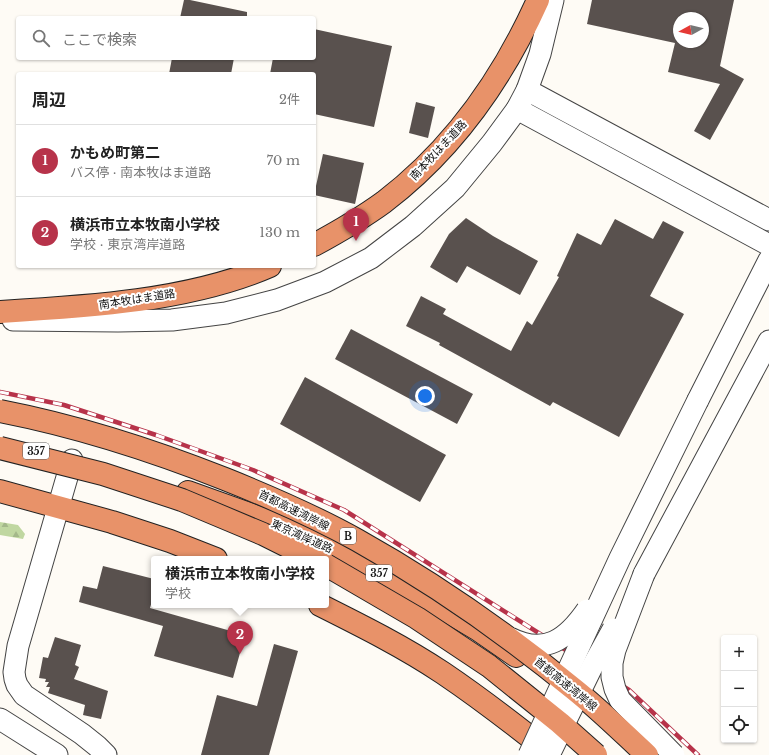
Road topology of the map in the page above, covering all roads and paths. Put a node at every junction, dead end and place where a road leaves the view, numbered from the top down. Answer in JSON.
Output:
{"nodes":[{"id":1,"x":532,"y":0,"type":"edge"},
{"id":2,"x":538,"y":0,"type":"edge"},
{"id":3,"x":553,"y":0,"type":"edge"},
{"id":4,"x":527,"y":90,"type":"junction"},
{"id":5,"x":517,"y":109,"type":"junction"},
{"id":6,"x":769,"y":220,"type":"edge"},
{"id":7,"x":316,"y":237,"type":"edge"},
{"id":8,"x":316,"y":244,"type":"edge"},
{"id":9,"x":769,"y":245,"type":"edge"},
{"id":10,"x":769,"y":260,"type":"edge"},
{"id":11,"x":245,"y":268,"type":"edge"},
{"id":12,"x":265,"y":268,"type":"edge"},
{"id":13,"x":0,"y":305,"type":"edge"},
{"id":14,"x":85,"y":306,"type":"junction"},
{"id":15,"x":0,"y":312,"type":"edge"},
{"id":16,"x":0,"y":316,"type":"edge"},
{"id":17,"x":0,"y":320,"type":"edge"},
{"id":18,"x":769,"y":341,"type":"edge"},
{"id":19,"x":0,"y":411,"type":"edge"},
{"id":20,"x":0,"y":443,"type":"edge"},
{"id":21,"x":0,"y":448,"type":"edge"},
{"id":22,"x":72,"y":460,"type":"junction"},
{"id":23,"x":0,"y":491,"type":"edge"},
{"id":24,"x":59,"y":508,"type":"junction"},
{"id":25,"x":291,"y":529,"type":"junction"},
{"id":26,"x":208,"y":556,"type":"edge"},
{"id":27,"x":307,"y":556,"type":"edge"},
{"id":28,"x":620,"y":558,"type":"junction"},
{"id":29,"x":329,"y":567,"type":"edge"},
{"id":30,"x":644,"y":574,"type":"junction"},
{"id":31,"x":326,"y":608,"type":"edge"},
{"id":32,"x":0,"y":719,"type":"edge"},
{"id":33,"x":56,"y":755,"type":"edge"},
{"id":34,"x":106,"y":755,"type":"edge"},
{"id":35,"x":529,"y":755,"type":"edge"},
{"id":36,"x":549,"y":755,"type":"edge"},
{"id":37,"x":553,"y":755,"type":"edge"},
{"id":38,"x":596,"y":755,"type":"edge"},
{"id":39,"x":647,"y":755,"type":"edge"},
{"id":40,"x":650,"y":755,"type":"edge"},
{"id":41,"x":674,"y":755,"type":"edge"}],
"edges":[{"from":1,"to":7,"type":"highway","name":"南本牧はま道路"},
{"from":2,"to":8,"type":"highway","name":"南本牧はま道路"},
{"from":3,"to":4,"type":"street"},
{"from":4,"to":5,"type":"street"},
{"from":4,"to":6,"type":"street"},
{"from":5,"to":9,"type":"street"},
{"from":5,"to":17,"type":"street"},
{"from":10,"to":28,"type":"street","bridge":true},
{"from":11,"to":13,"type":"highway","name":"南本牧はま道路"},
{"from":12,"to":14,"type":"highway","name":"南本牧はま道路"},
{"from":14,"to":15,"type":"highway","name":"南本牧はま道路"},
{"from":14,"to":16,"type":"highway"},
{"from":18,"to":30,"type":"street"},
{"from":19,"to":39,"type":"highway","name":"首都高速湾岸線","number":"B","bridge":true},
{"from":20,"to":22,"type":"highway","name":"東京湾岸道路","number":"357"},
{"from":21,"to":27,"type":"highway","bridge":true},
{"from":22,"to":24,"type":"street"},
{"from":22,"to":25,"type":"highway","name":"東京湾岸道路","number":"357"},
{"from":23,"to":24,"type":"highway"},
{"from":24,"to":26,"type":"highway"},
{"from":24,"to":34,"type":"street"},
{"from":25,"to":28,"type":"street","bridge":true},
{"from":25,"to":40,"type":"highway","name":"東京湾岸道路","number":"357"},
{"from":28,"to":35,"type":"street","bridge":true},
{"from":29,"to":38,"type":"highway","bridge":true},
{"from":30,"to":36,"type":"street","bridge":true},
{"from":30,"to":41,"type":"street","bridge":true},
{"from":31,"to":37,"type":"highway"},
{"from":32,"to":33,"type":"street"}]}
